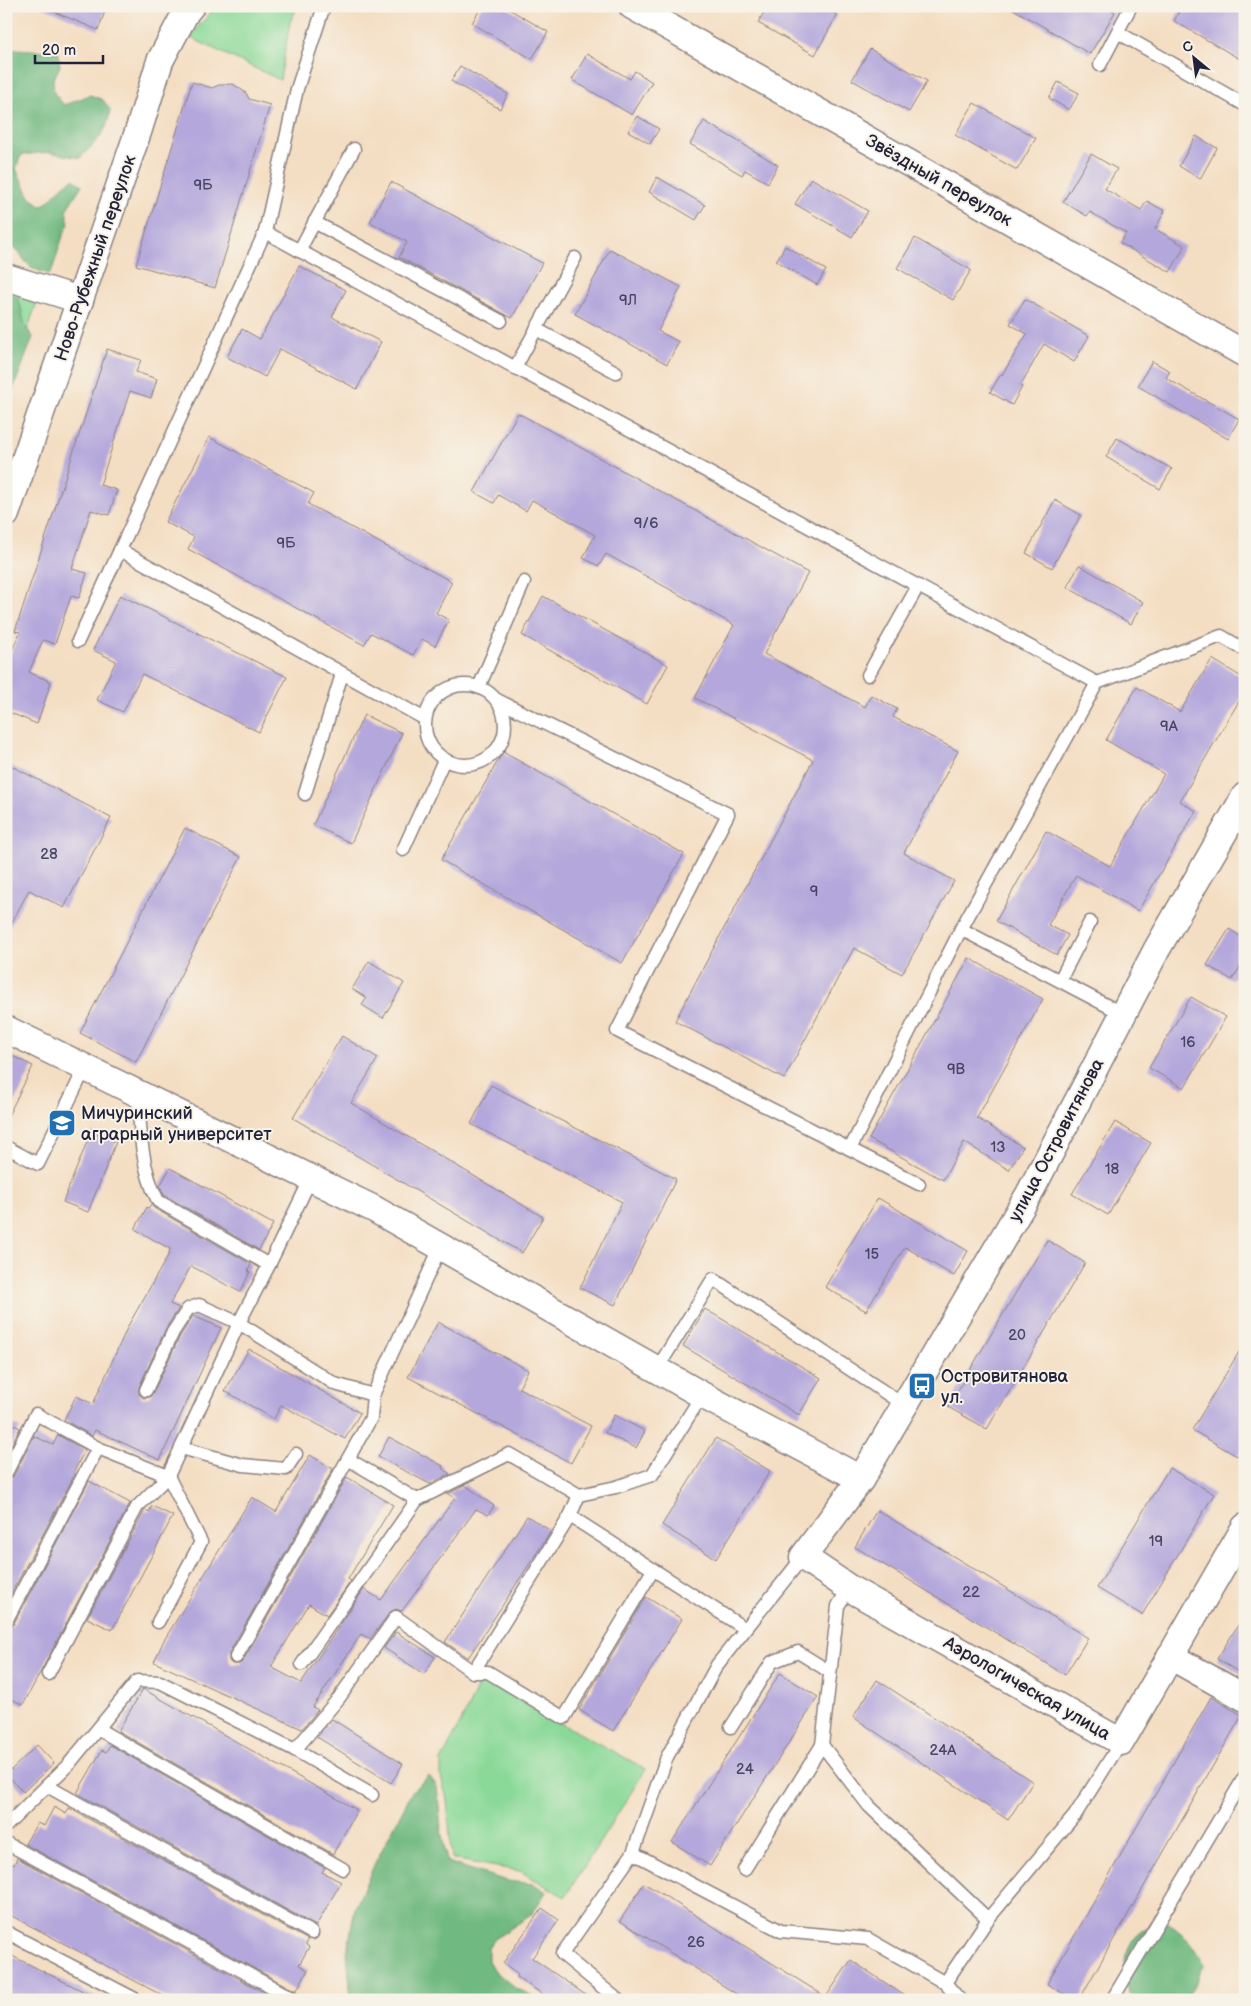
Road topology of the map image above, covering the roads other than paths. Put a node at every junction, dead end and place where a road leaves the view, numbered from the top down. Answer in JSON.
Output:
{"nodes":[{"id":1,"x":191,"y":6,"type":"edge"},
{"id":2,"x":324,"y":6,"type":"edge"},
{"id":3,"x":632,"y":6,"type":"edge"},
{"id":4,"x":1131,"y":6,"type":"edge"},
{"id":5,"x":1119,"y":32,"type":"junction"},
{"id":6,"x":1100,"y":66,"type":"dead end"},
{"id":7,"x":1245,"y":105,"type":"edge"},
{"id":8,"x":354,"y":149,"type":"dead end"},
{"id":9,"x":314,"y":222,"type":"junction"},
{"id":10,"x":265,"y":232,"type":"junction"},
{"id":11,"x":299,"y":251,"type":"junction"},
{"id":12,"x":575,"y":258,"type":"dead end"},
{"id":13,"x":6,"y":277,"type":"edge"},
{"id":14,"x":80,"y":300,"type":"junction"},
{"id":15,"x":501,"y":321,"type":"dead end"},
{"id":16,"x":536,"y":329,"type":"junction"},
{"id":17,"x":1245,"y":354,"type":"edge"},
{"id":18,"x":515,"y":368,"type":"junction"},
{"id":19,"x":616,"y":372,"type":"dead end"},
{"id":20,"x":6,"y":514,"type":"edge"},
{"id":21,"x":120,"y":550,"type":"junction"},
{"id":22,"x":524,"y":582,"type":"dead end"},
{"id":23,"x":918,"y":586,"type":"junction"},
{"id":24,"x":78,"y":641,"type":"dead end"},
{"id":25,"x":1245,"y":650,"type":"edge"},
{"id":26,"x":342,"y":674,"type":"junction"},
{"id":27,"x":868,"y":675,"type":"dead end"},
{"id":28,"x":1097,"y":683,"type":"junction"},
{"id":29,"x":479,"y":686,"type":"junction"},
{"id":30,"x":497,"y":700,"type":"junction"},
{"id":31,"x":424,"y":719,"type":"junction"},
{"id":32,"x":444,"y":760,"type":"junction"},
{"id":33,"x":305,"y":794,"type":"dead end"},
{"id":34,"x":1245,"y":796,"type":"edge"},
{"id":35,"x":402,"y":850,"type":"dead end"},
{"id":36,"x":1090,"y":922,"type":"dead end"},
{"id":37,"x":961,"y":929,"type":"junction"},
{"id":38,"x":1060,"y":980,"type":"junction"},
{"id":39,"x":1123,"y":1014,"type":"junction"},
{"id":40,"x":6,"y":1029,"type":"edge"},
{"id":41,"x":85,"y":1068,"type":"junction"},
{"id":42,"x":138,"y":1093,"type":"junction"},
{"id":43,"x":6,"y":1147,"type":"edge"},
{"id":44,"x":850,"y":1149,"type":"junction"},
{"id":45,"x":311,"y":1178,"type":"junction"},
{"id":46,"x":919,"y":1184,"type":"dead end"},
{"id":47,"x":442,"y":1246,"type":"junction"},
{"id":48,"x":269,"y":1265,"type":"junction"},
{"id":49,"x":239,"y":1323,"type":"junction"},
{"id":50,"x":657,"y":1369,"type":"junction"},
{"id":51,"x":146,"y":1390,"type":"dead end"},
{"id":52,"x":373,"y":1395,"type":"junction"},
{"id":53,"x":702,"y":1395,"type":"junction"},
{"id":54,"x":904,"y":1405,"type":"junction"},
{"id":55,"x":98,"y":1448,"type":"junction"},
{"id":56,"x":181,"y":1448,"type":"junction"},
{"id":57,"x":296,"y":1454,"type":"dead end"},
{"id":58,"x":348,"y":1459,"type":"junction"},
{"id":59,"x":6,"y":1473,"type":"edge"},
{"id":60,"x":168,"y":1476,"type":"junction"},
{"id":61,"x":861,"y":1479,"type":"junction"},
{"id":62,"x":579,"y":1495,"type":"junction"},
{"id":63,"x":417,"y":1500,"type":"junction"},
{"id":64,"x":570,"y":1516,"type":"junction"},
{"id":65,"x":1245,"y":1527,"type":"edge"},
{"id":66,"x":803,"y":1557,"type":"junction"},
{"id":67,"x":653,"y":1570,"type":"junction"},
{"id":68,"x":849,"y":1588,"type":"junction"},
{"id":69,"x":6,"y":1621,"type":"edge"},
{"id":70,"x":158,"y":1622,"type":"dead end"},
{"id":71,"x":744,"y":1628,"type":"junction"},
{"id":72,"x":1170,"y":1656,"type":"junction"},
{"id":73,"x":236,"y":1657,"type":"dead end"},
{"id":74,"x":302,"y":1664,"type":"dead end"},
{"id":75,"x":473,"y":1672,"type":"junction"},
{"id":76,"x":830,"y":1672,"type":"junction"},
{"id":77,"x":48,"y":1674,"type":"dead end"},
{"id":78,"x":1245,"y":1698,"type":"edge"},
{"id":79,"x":731,"y":1726,"type":"dead end"},
{"id":80,"x":98,"y":1729,"type":"junction"},
{"id":81,"x":1121,"y":1742,"type":"junction"},
{"id":82,"x":822,"y":1745,"type":"junction"},
{"id":83,"x":295,"y":1750,"type":"junction"},
{"id":84,"x":1245,"y":1776,"type":"edge"},
{"id":85,"x":47,"y":1786,"type":"junction"},
{"id":86,"x":372,"y":1795,"type":"dead end"},
{"id":87,"x":6,"y":1826,"type":"edge"},
{"id":88,"x":6,"y":1843,"type":"edge"},
{"id":89,"x":633,"y":1854,"type":"junction"},
{"id":90,"x":343,"y":1869,"type":"dead end"},
{"id":91,"x":744,"y":1870,"type":"dead end"},
{"id":92,"x":988,"y":1919,"type":"junction"},
{"id":93,"x":6,"y":1932,"type":"edge"},
{"id":94,"x":312,"y":1933,"type":"dead end"},
{"id":95,"x":945,"y":1983,"type":"junction"},
{"id":96,"x":137,"y":2000,"type":"edge"},
{"id":97,"x":296,"y":2000,"type":"edge"},
{"id":98,"x":618,"y":2000,"type":"edge"},
{"id":99,"x":960,"y":2000,"type":"edge"},
{"id":100,"x":1112,"y":2000,"type":"edge"}],
"edges":[{"from":1,"to":14,"type":"street","name":"Ново-Рубежный переулок"},
{"from":2,"to":10,"type":"lane"},
{"from":3,"to":17,"type":"street","name":"Звёздный переулок"},
{"from":4,"to":5,"type":"lane"},
{"from":5,"to":6,"type":"lane"},
{"from":5,"to":7,"type":"lane"},
{"from":8,"to":9,"type":"lane"},
{"from":9,"to":11,"type":"lane"},
{"from":9,"to":15,"type":"lane"},
{"from":10,"to":11,"type":"lane"},
{"from":10,"to":21,"type":"lane"},
{"from":11,"to":18,"type":"lane"},
{"from":12,"to":16,"type":"lane"},
{"from":13,"to":14,"type":"street"},
{"from":14,"to":20,"type":"street","name":"Ново-Рубежный переулок"},
{"from":16,"to":18,"type":"lane"},
{"from":16,"to":19,"type":"lane"},
{"from":18,"to":23,"type":"lane"},
{"from":21,"to":24,"type":"lane"},
{"from":21,"to":26,"type":"lane"},
{"from":22,"to":29,"type":"lane"},
{"from":23,"to":27,"type":"lane"},
{"from":23,"to":28,"type":"lane"},
{"from":25,"to":28,"type":"lane"},
{"from":26,"to":31,"type":"lane"},
{"from":26,"to":33,"type":"lane"},
{"from":28,"to":37,"type":"lane"},
{"from":29,"to":30,"type":"lane"},
{"from":29,"to":31,"type":"lane"},
{"from":30,"to":32,"type":"lane"},
{"from":30,"to":44,"type":"lane"},
{"from":31,"to":32,"type":"lane"},
{"from":32,"to":35,"type":"lane"},
{"from":34,"to":39,"type":"street","name":"улица Островитянова"},
{"from":36,"to":38,"type":"lane"},
{"from":37,"to":38,"type":"lane"},
{"from":37,"to":44,"type":"lane"},
{"from":38,"to":39,"type":"lane"},
{"from":39,"to":54,"type":"street","name":"улица Островитянова"},
{"from":40,"to":41,"type":"street"},
{"from":41,"to":42,"type":"street"},
{"from":41,"to":43,"type":"lane"},
{"from":42,"to":45,"type":"street"},
{"from":42,"to":48,"type":"lane"},
{"from":44,"to":46,"type":"lane"},
{"from":45,"to":47,"type":"street"},
{"from":45,"to":48,"type":"lane"},
{"from":47,"to":50,"type":"street"},
{"from":47,"to":52,"type":"lane"},
{"from":48,"to":49,"type":"lane"},
{"from":49,"to":51,"type":"lane"},
{"from":49,"to":52,"type":"lane"},
{"from":49,"to":56,"type":"lane"},
{"from":50,"to":53,"type":"street"},
{"from":50,"to":54,"type":"lane"},
{"from":52,"to":58,"type":"lane"},
{"from":53,"to":61,"type":"street"},
{"from":53,"to":62,"type":"lane"},
{"from":54,"to":61,"type":"street","name":"улица Островитянова"},
{"from":55,"to":59,"type":"lane"},
{"from":55,"to":60,"type":"lane"},
{"from":55,"to":69,"type":"lane"},
{"from":56,"to":57,"type":"lane"},
{"from":56,"to":60,"type":"lane"},
{"from":58,"to":63,"type":"lane"},
{"from":58,"to":73,"type":"lane"},
{"from":60,"to":70,"type":"lane"},
{"from":60,"to":77,"type":"lane"},
{"from":61,"to":66,"type":"street"},
{"from":62,"to":63,"type":"lane"},
{"from":62,"to":64,"type":"lane"},
{"from":63,"to":74,"type":"lane"},
{"from":64,"to":67,"type":"lane"},
{"from":64,"to":75,"type":"lane"},
{"from":65,"to":72,"type":"street","name":"Аэрологическая улица"},
{"from":66,"to":68,"type":"street","name":"Аэрологическая улица"},
{"from":66,"to":71,"type":"lane"},
{"from":67,"to":71,"type":"lane"},
{"from":67,"to":75,"type":"lane"},
{"from":68,"to":76,"type":"lane"},
{"from":68,"to":81,"type":"street","name":"Аэрологическая улица"},
{"from":71,"to":89,"type":"lane"},
{"from":72,"to":78,"type":"street"},
{"from":72,"to":81,"type":"street","name":"Аэрологическая улица"},
{"from":75,"to":83,"type":"lane"},
{"from":76,"to":79,"type":"lane"},
{"from":76,"to":82,"type":"lane"},
{"from":80,"to":83,"type":"lane"},
{"from":80,"to":85,"type":"lane"},
{"from":80,"to":90,"type":"lane"},
{"from":81,"to":92,"type":"lane"},
{"from":82,"to":91,"type":"lane"},
{"from":82,"to":92,"type":"lane"},
{"from":83,"to":86,"type":"lane"},
{"from":84,"to":100,"type":"lane"},
{"from":85,"to":87,"type":"lane"},
{"from":85,"to":94,"type":"lane"},
{"from":88,"to":97,"type":"lane"},
{"from":89,"to":95,"type":"lane"},
{"from":89,"to":98,"type":"lane"},
{"from":92,"to":95,"type":"lane"},
{"from":93,"to":96,"type":"lane"},
{"from":95,"to":99,"type":"lane"}]}
